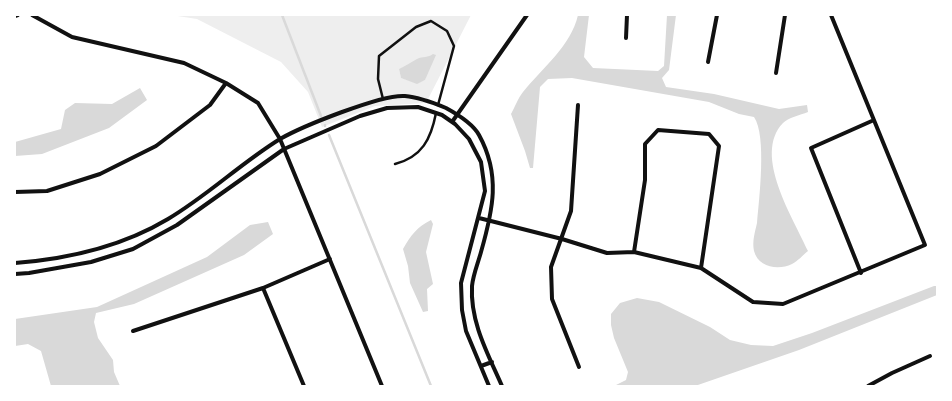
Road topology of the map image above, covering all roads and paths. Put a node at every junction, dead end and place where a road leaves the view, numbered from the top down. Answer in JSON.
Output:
{"nodes":[{"id":1,"x":18,"y":15,"type":"edge"},
{"id":2,"x":32,"y":15,"type":"edge"},
{"id":3,"x":527,"y":15,"type":"edge"},
{"id":4,"x":627,"y":15,"type":"edge"},
{"id":5,"x":717,"y":15,"type":"edge"},
{"id":6,"x":785,"y":15,"type":"edge"},
{"id":7,"x":831,"y":15,"type":"edge"},
{"id":8,"x":15,"y":16,"type":"edge"},
{"id":9,"x":626,"y":38,"type":"dead end"},
{"id":10,"x":708,"y":62,"type":"dead end"},
{"id":11,"x":776,"y":73,"type":"dead end"},
{"id":12,"x":226,"y":83,"type":"junction"},
{"id":13,"x":383,"y":99,"type":"junction"},
{"id":14,"x":438,"y":104,"type":"junction"},
{"id":15,"x":578,"y":105,"type":"dead end"},
{"id":16,"x":387,"y":108,"type":"junction"},
{"id":17,"x":344,"y":111,"type":"junction"},
{"id":18,"x":436,"y":113,"type":"junction"},
{"id":19,"x":457,"y":114,"type":"junction"},
{"id":20,"x":874,"y":120,"type":"junction"},
{"id":21,"x":349,"y":121,"type":"junction"},
{"id":22,"x":452,"y":122,"type":"junction"},
{"id":23,"x":280,"y":139,"type":"junction"},
{"id":24,"x":284,"y":149,"type":"junction"},
{"id":25,"x":395,"y":164,"type":"dead end"},
{"id":26,"x":15,"y":192,"type":"edge"},
{"id":27,"x":479,"y":218,"type":"junction"},
{"id":28,"x":490,"y":221,"type":"junction"},
{"id":29,"x":562,"y":239,"type":"junction"},
{"id":30,"x":119,"y":242,"type":"junction"},
{"id":31,"x":123,"y":252,"type":"junction"},
{"id":32,"x":634,"y":252,"type":"junction"},
{"id":33,"x":330,"y":259,"type":"junction"},
{"id":34,"x":15,"y":263,"type":"edge"},
{"id":35,"x":701,"y":268,"type":"junction"},
{"id":36,"x":861,"y":273,"type":"junction"},
{"id":37,"x":15,"y":274,"type":"edge"},
{"id":38,"x":263,"y":288,"type":"junction"},
{"id":39,"x":133,"y":331,"type":"dead end"},
{"id":40,"x":930,"y":356,"type":"dead end"},
{"id":41,"x":492,"y":362,"type":"junction"},
{"id":42,"x":481,"y":366,"type":"junction"},
{"id":43,"x":579,"y":367,"type":"dead end"},
{"id":44,"x":304,"y":386,"type":"edge"},
{"id":45,"x":382,"y":386,"type":"edge"},
{"id":46,"x":490,"y":386,"type":"edge"},
{"id":47,"x":502,"y":386,"type":"edge"},
{"id":48,"x":868,"y":386,"type":"edge"}],
"edges":[{"from":1,"to":8,"type":"street"},
{"from":2,"to":12,"type":"street"},
{"from":3,"to":19,"type":"street"},
{"from":4,"to":9,"type":"street"},
{"from":5,"to":10,"type":"street"},
{"from":6,"to":11,"type":"street"},
{"from":7,"to":20,"type":"street"},
{"from":12,"to":23,"type":"street"},
{"from":12,"to":26,"type":"street"},
{"from":13,"to":14,"type":"street"},
{"from":13,"to":14,"type":"lane"},
{"from":13,"to":16,"type":"street"},
{"from":13,"to":17,"type":"street"},
{"from":14,"to":18,"type":"street"},
{"from":14,"to":19,"type":"street"},
{"from":15,"to":29,"type":"street"},
{"from":16,"to":18,"type":"street"},
{"from":16,"to":21,"type":"street"},
{"from":17,"to":21,"type":"street"},
{"from":17,"to":23,"type":"street"},
{"from":18,"to":22,"type":"street"},
{"from":18,"to":25,"type":"lane"},
{"from":19,"to":22,"type":"street"},
{"from":19,"to":28,"type":"street"},
{"from":20,"to":36,"type":"street"},
{"from":20,"to":36,"type":"street"},
{"from":21,"to":24,"type":"street"},
{"from":22,"to":27,"type":"street"},
{"from":23,"to":24,"type":"street"},
{"from":23,"to":30,"type":"street"},
{"from":24,"to":31,"type":"street"},
{"from":24,"to":33,"type":"street"},
{"from":27,"to":28,"type":"street"},
{"from":27,"to":42,"type":"street"},
{"from":28,"to":29,"type":"street"},
{"from":28,"to":41,"type":"street"},
{"from":29,"to":32,"type":"street"},
{"from":29,"to":43,"type":"street"},
{"from":30,"to":31,"type":"street"},
{"from":30,"to":34,"type":"street"},
{"from":31,"to":37,"type":"street"},
{"from":32,"to":35,"type":"street"},
{"from":32,"to":35,"type":"street"},
{"from":33,"to":38,"type":"street"},
{"from":33,"to":45,"type":"street"},
{"from":35,"to":36,"type":"street"},
{"from":38,"to":39,"type":"street"},
{"from":38,"to":44,"type":"street"},
{"from":40,"to":48,"type":"street"},
{"from":41,"to":42,"type":"street"},
{"from":41,"to":47,"type":"street"},
{"from":42,"to":46,"type":"street"}]}
